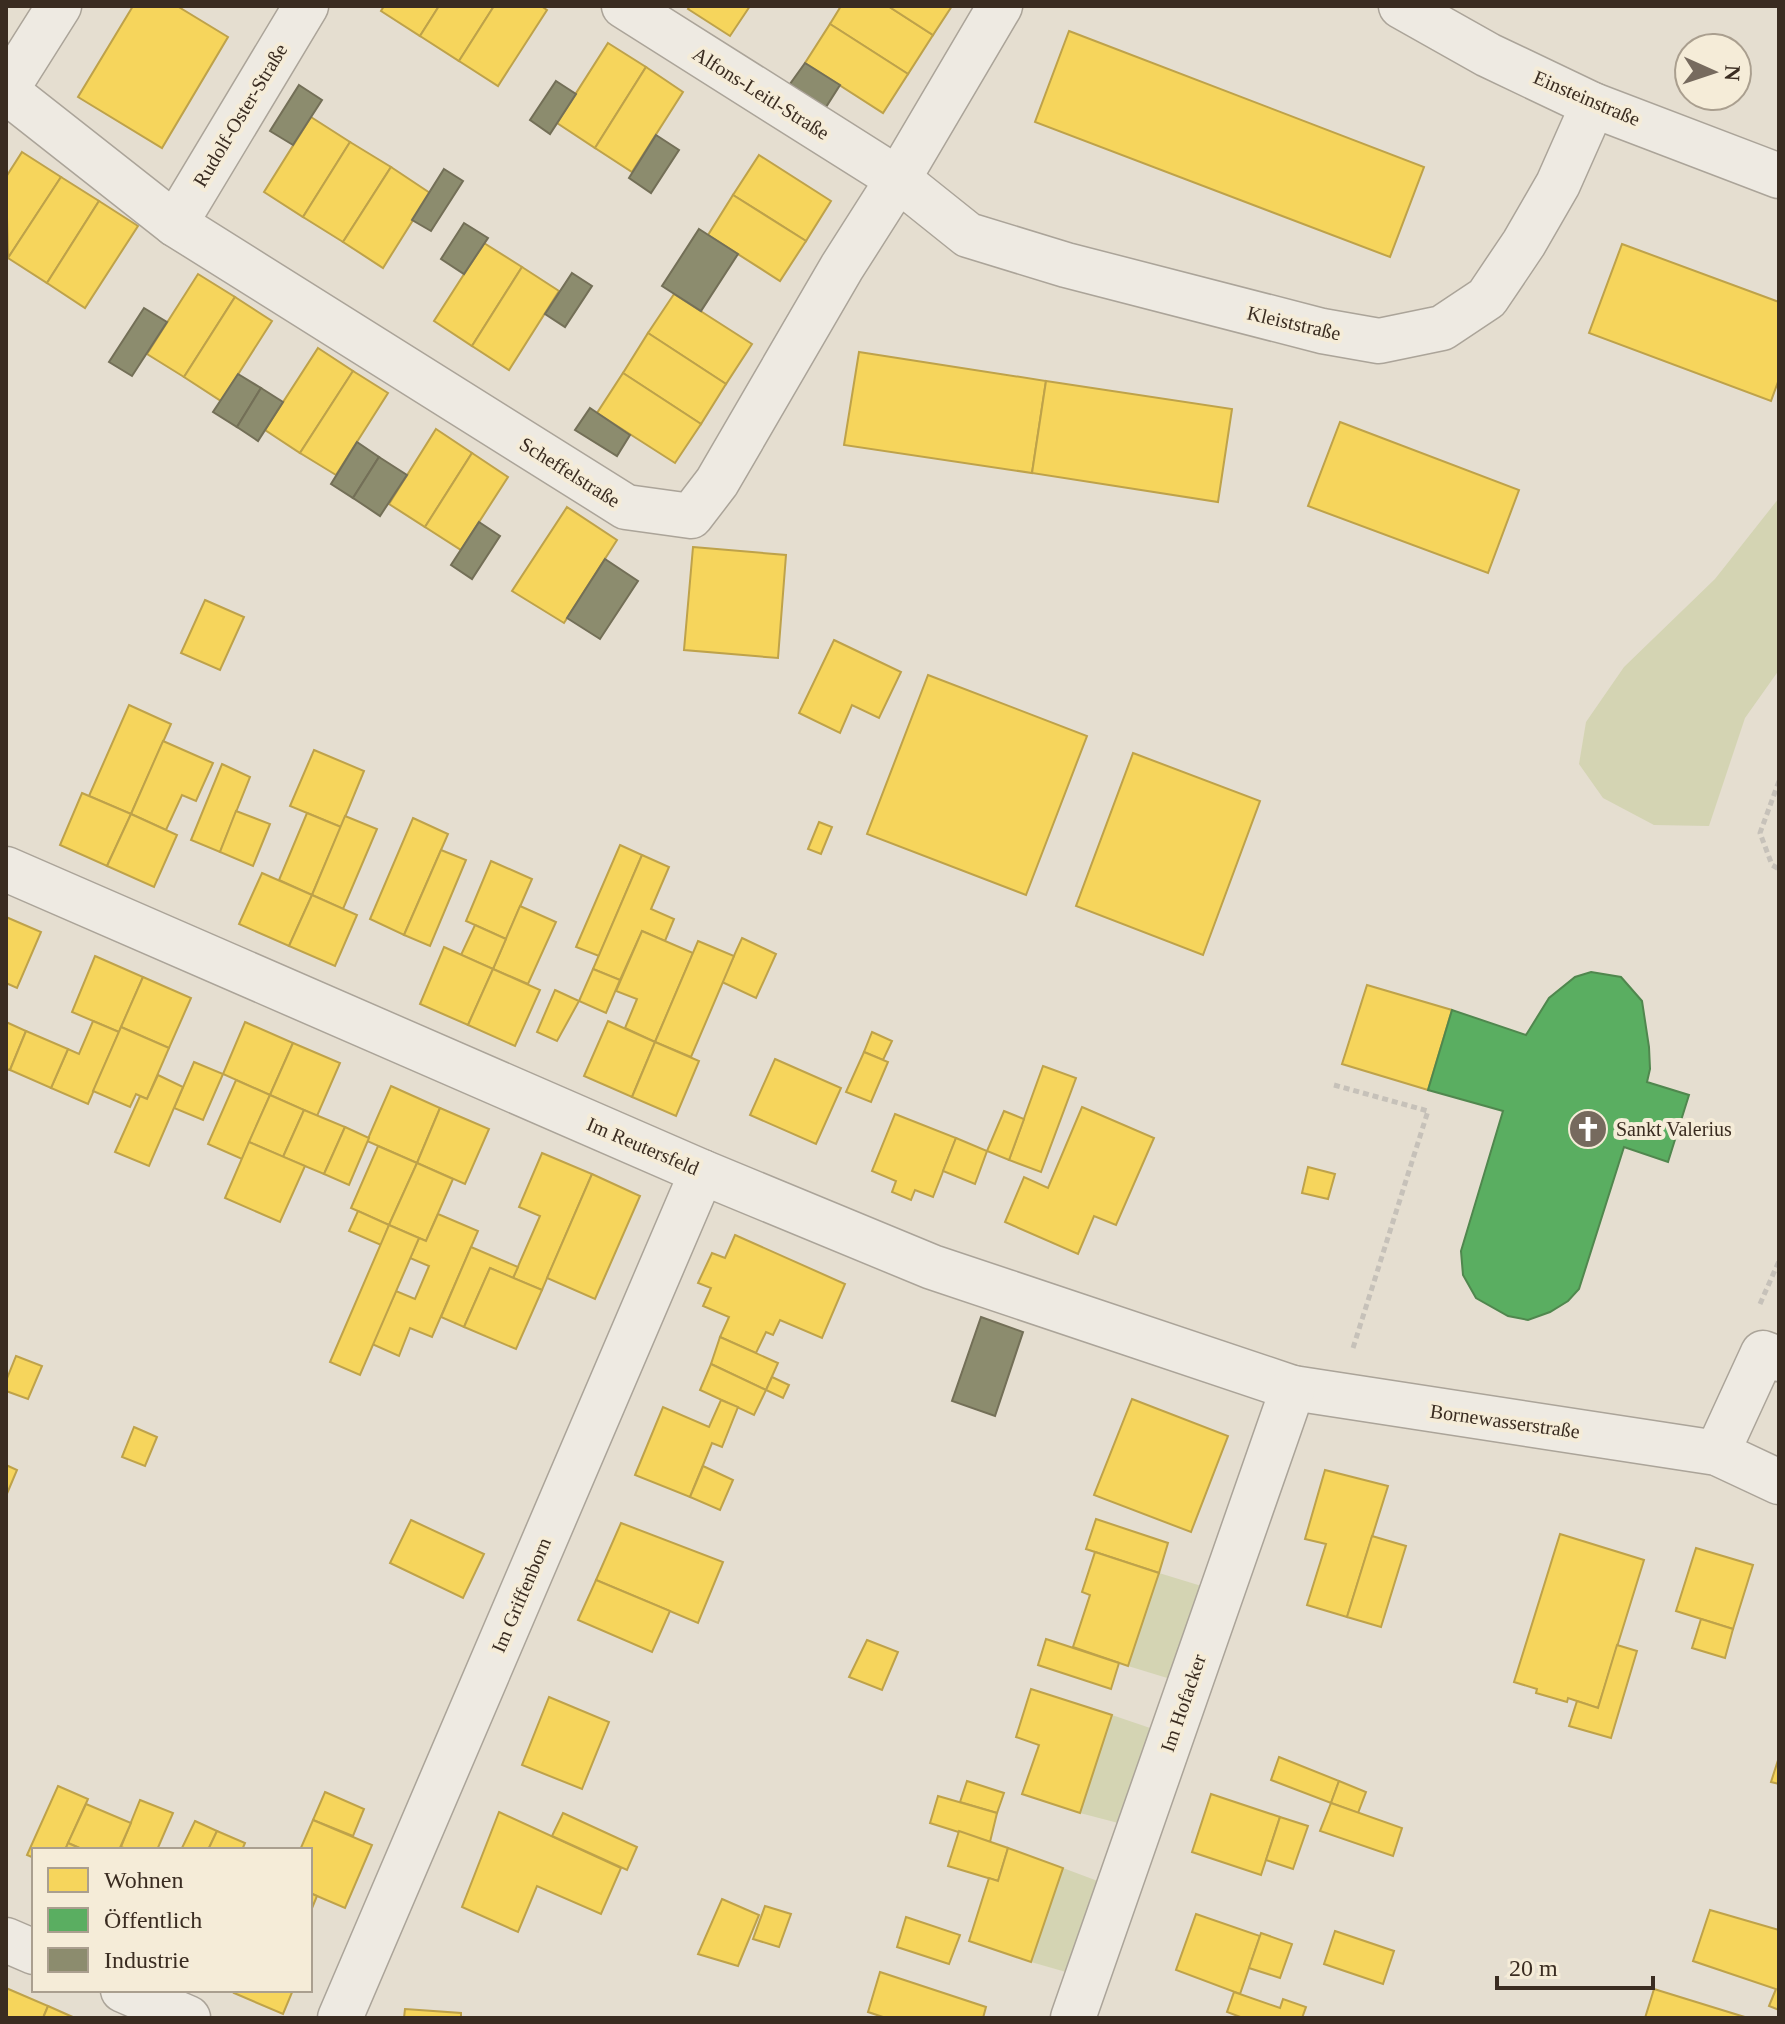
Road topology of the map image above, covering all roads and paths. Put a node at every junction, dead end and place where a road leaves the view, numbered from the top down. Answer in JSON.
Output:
{"nodes":[{"id":1,"x":59,"y":6,"type":"edge"},
{"id":2,"x":306,"y":6,"type":"edge"},
{"id":3,"x":624,"y":6,"type":"edge"},
{"id":4,"x":1000,"y":6,"type":"edge"},
{"id":5,"x":1401,"y":6,"type":"edge"},
{"id":6,"x":6,"y":90,"type":"edge"},
{"id":7,"x":1593,"y":105,"type":"junction"},
{"id":8,"x":1779,"y":176,"type":"edge"},
{"id":9,"x":898,"y":179,"type":"junction"},
{"id":10,"x":175,"y":224,"type":"junction"},
{"id":11,"x":1779,"y":781,"type":"edge"},
{"id":12,"x":6,"y":869,"type":"edge"},
{"id":13,"x":1779,"y":869,"type":"edge"},
{"id":14,"x":1334,"y":1085,"type":"dead end"},
{"id":15,"x":702,"y":1172,"type":"junction"},
{"id":16,"x":1779,"y":1359,"type":"edge"},
{"id":17,"x":1293,"y":1388,"type":"junction"},
{"id":18,"x":1337,"y":1396,"type":"junction"},
{"id":19,"x":1717,"y":1453,"type":"junction"},
{"id":20,"x":1779,"y":1482,"type":"edge"},
{"id":21,"x":6,"y":1940,"type":"edge"},
{"id":22,"x":32,"y":1951,"type":"edge"},
{"id":23,"x":128,"y":1992,"type":"edge"},
{"id":24,"x":188,"y":2018,"type":"edge"},
{"id":25,"x":340,"y":2018,"type":"edge"},
{"id":26,"x":1073,"y":2018,"type":"edge"}],
"edges":[{"from":1,"to":6,"type":"street"},
{"from":2,"to":10,"type":"street","name":"Rudolf-Oster-Straße"},
{"from":3,"to":9,"type":"street","name":"Alfons-Leitl-Straße"},
{"from":4,"to":9,"type":"street","name":"Scheffelstraße"},
{"from":5,"to":7,"type":"street","name":"Einsteinstraße"},
{"from":6,"to":10,"type":"street","name":"Scheffelstraße"},
{"from":7,"to":8,"type":"street","name":"Einsteinstraße"},
{"from":7,"to":9,"type":"street","name":"Kleiststraße"},
{"from":9,"to":10,"type":"street","name":"Scheffelstraße"},
{"from":11,"to":13,"type":"path"},
{"from":12,"to":15,"type":"street","name":"Im Reutersfeld"},
{"from":14,"to":18,"type":"path"},
{"from":15,"to":17,"type":"street","name":"Im Reutersfeld"},
{"from":15,"to":25,"type":"street","name":"Im Griffenborn"},
{"from":16,"to":19,"type":"street"},
{"from":17,"to":18,"type":"street","name":"Bornewasserstraße"},
{"from":17,"to":26,"type":"street","name":"Im Hofacker"},
{"from":18,"to":19,"type":"street","name":"Bornewasserstraße"},
{"from":19,"to":20,"type":"street","name":"Bornewasserstraße"},
{"from":21,"to":22,"type":"street"},
{"from":23,"to":24,"type":"street"}]}
